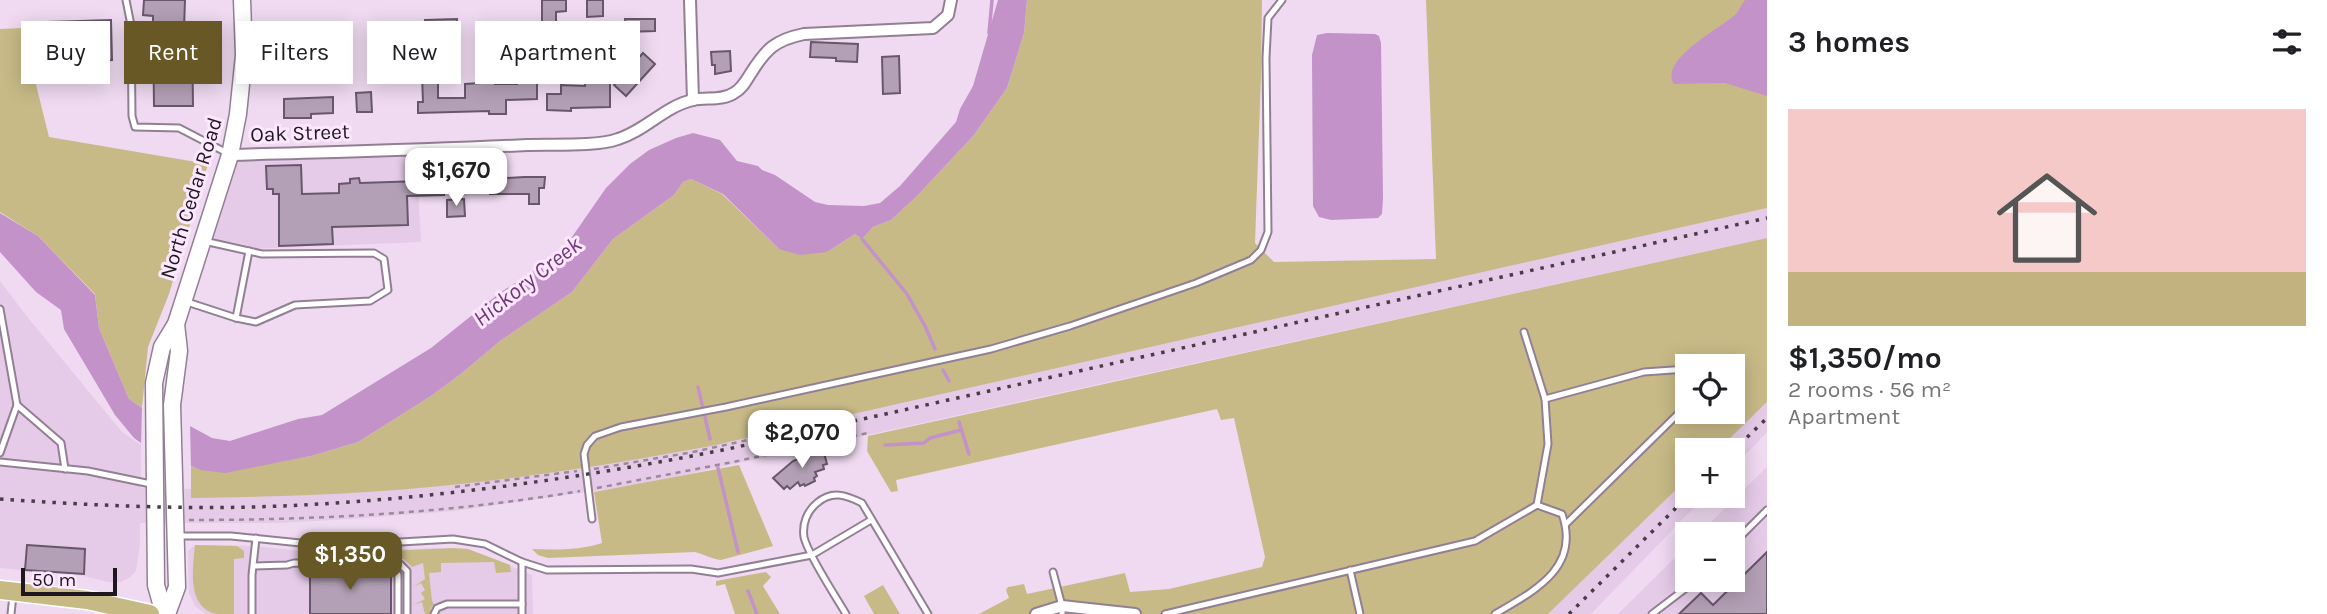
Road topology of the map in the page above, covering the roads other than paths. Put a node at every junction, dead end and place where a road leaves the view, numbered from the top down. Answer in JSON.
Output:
{"nodes":[{"id":1,"x":126,"y":0,"type":"edge"},
{"id":2,"x":242,"y":0,"type":"edge"},
{"id":3,"x":690,"y":0,"type":"edge"},
{"id":4,"x":951,"y":0,"type":"edge"},
{"id":5,"x":1282,"y":0,"type":"edge"},
{"id":6,"x":692,"y":100,"type":"junction"},
{"id":7,"x":230,"y":155,"type":"junction"},
{"id":8,"x":201,"y":240,"type":"junction"},
{"id":9,"x":248,"y":251,"type":"junction"},
{"id":10,"x":183,"y":300,"type":"junction"},
{"id":11,"x":0,"y":309,"type":"edge"},
{"id":12,"x":236,"y":318,"type":"junction"},
{"id":13,"x":176,"y":324,"type":"junction"},
{"id":14,"x":1524,"y":332,"type":"dead end"},
{"id":15,"x":1675,"y":370,"type":"edge"},
{"id":16,"x":1545,"y":399,"type":"junction"},
{"id":17,"x":17,"y":405,"type":"junction"},
{"id":18,"x":1675,"y":417,"type":"edge"},
{"id":19,"x":0,"y":453,"type":"edge"},
{"id":20,"x":0,"y":462,"type":"edge"},
{"id":21,"x":65,"y":469,"type":"junction"},
{"id":22,"x":154,"y":481,"type":"junction"},
{"id":23,"x":1537,"y":505,"type":"junction"},
{"id":24,"x":1767,"y":510,"type":"edge"},
{"id":25,"x":592,"y":519,"type":"dead end"},
{"id":26,"x":872,"y":520,"type":"junction"},
{"id":27,"x":1566,"y":524,"type":"junction"},
{"id":28,"x":1745,"y":532,"type":"edge"},
{"id":29,"x":176,"y":537,"type":"junction"},
{"id":30,"x":256,"y":538,"type":"junction"},
{"id":31,"x":812,"y":555,"type":"junction"},
{"id":32,"x":522,"y":562,"type":"junction"},
{"id":33,"x":367,"y":563,"type":"junction"},
{"id":34,"x":254,"y":566,"type":"junction"},
{"id":35,"x":1350,"y":570,"type":"junction"},
{"id":36,"x":1053,"y":572,"type":"dead end"},
{"id":37,"x":7,"y":591,"type":"edge"},
{"id":38,"x":1681,"y":592,"type":"edge"},
{"id":39,"x":522,"y":604,"type":"junction"},
{"id":40,"x":1062,"y":610,"type":"edge"},
{"id":41,"x":1654,"y":613,"type":"edge"},
{"id":42,"x":11,"y":614,"type":"edge"},
{"id":43,"x":150,"y":614,"type":"edge"},
{"id":44,"x":165,"y":614,"type":"edge"},
{"id":45,"x":252,"y":614,"type":"edge"},
{"id":46,"x":398,"y":614,"type":"edge"},
{"id":47,"x":407,"y":614,"type":"edge"},
{"id":48,"x":434,"y":614,"type":"edge"},
{"id":49,"x":522,"y":614,"type":"edge"},
{"id":50,"x":846,"y":614,"type":"edge"},
{"id":51,"x":928,"y":614,"type":"edge"},
{"id":52,"x":1036,"y":614,"type":"edge"},
{"id":53,"x":1135,"y":614,"type":"edge"},
{"id":54,"x":1165,"y":614,"type":"edge"},
{"id":55,"x":1360,"y":614,"type":"edge"},
{"id":56,"x":1495,"y":614,"type":"edge"}],
"edges":[{"from":1,"to":7,"type":"lane"},
{"from":2,"to":7,"type":"street","name":"North Cedar Road"},
{"from":3,"to":6,"type":"street"},
{"from":4,"to":6,"type":"street","name":"Oak Street"},
{"from":5,"to":25,"type":"lane"},
{"from":6,"to":7,"type":"street","name":"Oak Street"},
{"from":7,"to":8,"type":"street","name":"North Cedar Road"},
{"from":8,"to":9,"type":"lane"},
{"from":8,"to":10,"type":"street","name":"North Cedar Road"},
{"from":9,"to":12,"type":"lane"},
{"from":9,"to":12,"type":"lane"},
{"from":10,"to":12,"type":"lane"},
{"from":10,"to":13,"type":"street","name":"North Cedar Road"},
{"from":11,"to":17,"type":"lane"},
{"from":13,"to":22,"type":"street","name":"North Cedar Road"},
{"from":13,"to":29,"type":"street","name":"North Cedar Road"},
{"from":14,"to":16,"type":"lane"},
{"from":15,"to":16,"type":"lane"},
{"from":16,"to":23,"type":"lane"},
{"from":17,"to":19,"type":"lane"},
{"from":17,"to":21,"type":"lane"},
{"from":18,"to":27,"type":"lane"},
{"from":20,"to":21,"type":"lane"},
{"from":21,"to":22,"type":"lane"},
{"from":22,"to":44,"type":"street","name":"North Cedar Road"},
{"from":23,"to":27,"type":"lane"},
{"from":23,"to":35,"type":"lane"},
{"from":24,"to":28,"type":"lane"},
{"from":26,"to":31,"type":"lane"},
{"from":26,"to":31,"type":"lane"},
{"from":26,"to":51,"type":"lane"},
{"from":27,"to":56,"type":"lane"},
{"from":29,"to":30,"type":"lane"},
{"from":29,"to":44,"type":"street","name":"North Cedar Road"},
{"from":30,"to":32,"type":"lane"},
{"from":30,"to":34,"type":"lane"},
{"from":31,"to":32,"type":"lane"},
{"from":31,"to":50,"type":"lane"},
{"from":32,"to":39,"type":"lane"},
{"from":33,"to":34,"type":"lane"},
{"from":33,"to":46,"type":"lane"},
{"from":33,"to":47,"type":"lane"},
{"from":34,"to":45,"type":"lane"},
{"from":35,"to":54,"type":"lane"},
{"from":35,"to":55,"type":"lane"},
{"from":36,"to":40,"type":"lane"},
{"from":37,"to":42,"type":"lane"},
{"from":37,"to":43,"type":"main road"},
{"from":38,"to":41,"type":"lane"},
{"from":39,"to":48,"type":"lane"},
{"from":39,"to":49,"type":"lane"},
{"from":40,"to":52,"type":"street"},
{"from":40,"to":53,"type":"street"}]}
